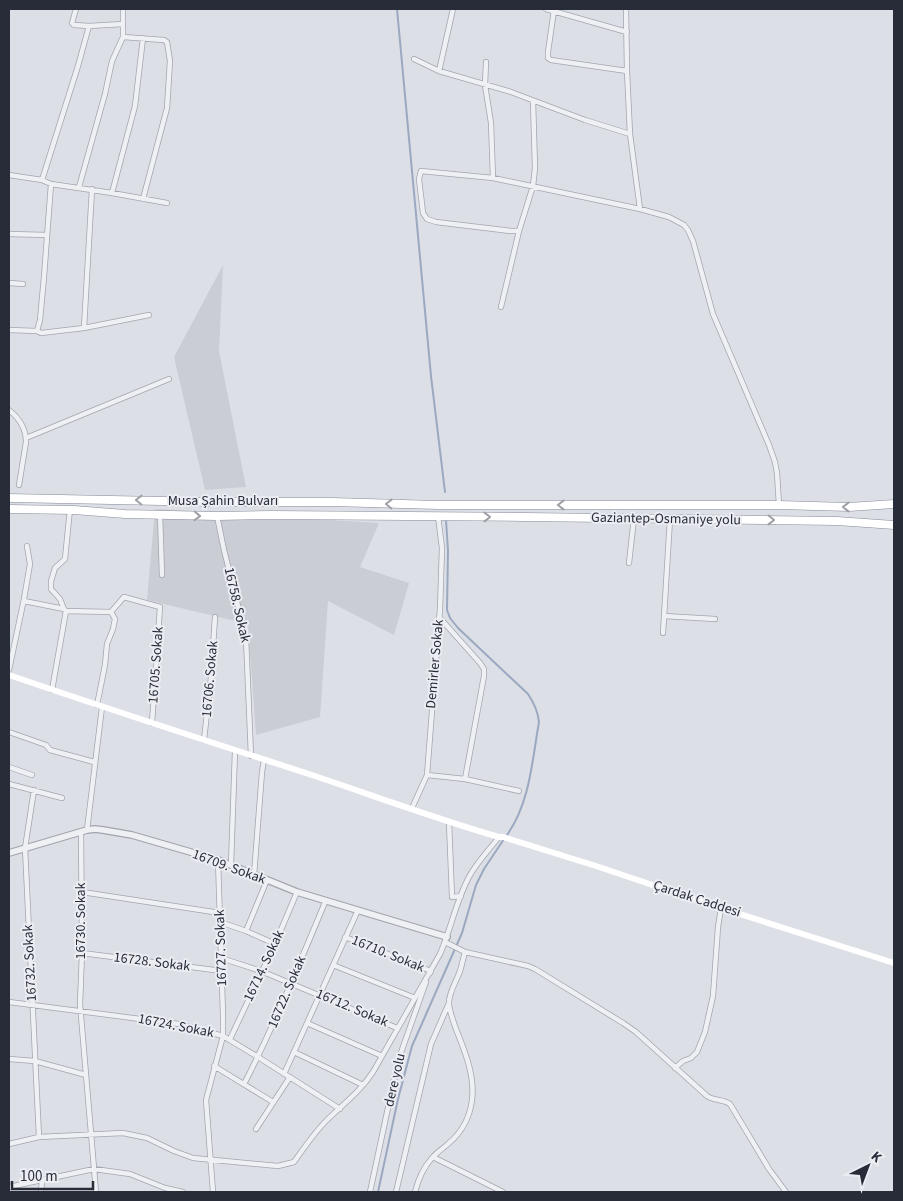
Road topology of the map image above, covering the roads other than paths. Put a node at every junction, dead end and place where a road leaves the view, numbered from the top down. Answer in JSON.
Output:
{"nodes":[{"id":1,"x":76,"y":9,"type":"edge"},
{"id":2,"x":123,"y":9,"type":"edge"},
{"id":3,"x":453,"y":9,"type":"edge"},
{"id":4,"x":546,"y":9,"type":"edge"},
{"id":5,"x":626,"y":9,"type":"edge"},
{"id":6,"x":554,"y":10,"type":"junction"},
{"id":7,"x":560,"y":11,"type":"edge"},
{"id":8,"x":123,"y":24,"type":"junction"},
{"id":9,"x":89,"y":26,"type":"junction"},
{"id":10,"x":627,"y":32,"type":"junction"},
{"id":11,"x":122,"y":37,"type":"junction"},
{"id":12,"x":143,"y":38,"type":"junction"},
{"id":13,"x":414,"y":59,"type":"dead end"},
{"id":14,"x":486,"y":62,"type":"dead end"},
{"id":15,"x":439,"y":71,"type":"junction"},
{"id":16,"x":627,"y":71,"type":"junction"},
{"id":17,"x":485,"y":84,"type":"junction"},
{"id":18,"x":534,"y":100,"type":"junction"},
{"id":19,"x":630,"y":134,"type":"junction"},
{"id":20,"x":9,"y":175,"type":"edge"},
{"id":21,"x":493,"y":178,"type":"junction"},
{"id":22,"x":42,"y":180,"type":"junction"},
{"id":23,"x":51,"y":184,"type":"junction"},
{"id":24,"x":533,"y":186,"type":"junction"},
{"id":25,"x":79,"y":187,"type":"junction"},
{"id":26,"x":92,"y":189,"type":"junction"},
{"id":27,"x":112,"y":193,"type":"junction"},
{"id":28,"x":143,"y":199,"type":"junction"},
{"id":29,"x":167,"y":203,"type":"dead end"},
{"id":30,"x":640,"y":209,"type":"junction"},
{"id":31,"x":519,"y":231,"type":"junction"},
{"id":32,"x":9,"y":234,"type":"edge"},
{"id":33,"x":47,"y":235,"type":"junction"},
{"id":34,"x":9,"y":283,"type":"edge"},
{"id":35,"x":23,"y":284,"type":"dead end"},
{"id":36,"x":501,"y":307,"type":"dead end"},
{"id":37,"x":148,"y":315,"type":"dead end"},
{"id":38,"x":84,"y":328,"type":"junction"},
{"id":39,"x":9,"y":330,"type":"edge"},
{"id":40,"x":37,"y":331,"type":"junction"},
{"id":41,"x":170,"y":379,"type":"dead end"},
{"id":42,"x":9,"y":410,"type":"edge"},
{"id":43,"x":26,"y":438,"type":"junction"},
{"id":44,"x":19,"y":485,"type":"dead end"},
{"id":45,"x":9,"y":498,"type":"edge"},
{"id":46,"x":894,"y":504,"type":"edge"},
{"id":47,"x":438,"y":505,"type":"joint"},
{"id":48,"x":778,"y":506,"type":"junction"},
{"id":49,"x":9,"y":509,"type":"edge"},
{"id":50,"x":70,"y":510,"type":"junction"},
{"id":51,"x":160,"y":515,"type":"junction"},
{"id":52,"x":216,"y":516,"type":"junction"},
{"id":53,"x":438,"y":516,"type":"junction"},
{"id":54,"x":634,"y":518,"type":"junction"},
{"id":55,"x":670,"y":519,"type":"junction"},
{"id":56,"x":894,"y":525,"type":"edge"},
{"id":57,"x":27,"y":546,"type":"dead end"},
{"id":58,"x":629,"y":563,"type":"dead end"},
{"id":59,"x":162,"y":575,"type":"dead end"},
{"id":60,"x":24,"y":601,"type":"junction"},
{"id":61,"x":65,"y":610,"type":"junction"},
{"id":62,"x":112,"y":612,"type":"junction"},
{"id":63,"x":664,"y":616,"type":"junction"},
{"id":64,"x":215,"y":617,"type":"dead end"},
{"id":65,"x":439,"y":617,"type":"junction"},
{"id":66,"x":715,"y":619,"type":"dead end"},
{"id":67,"x":662,"y":634,"type":"dead end"},
{"id":68,"x":9,"y":670,"type":"edge"},
{"id":69,"x":9,"y":675,"type":"edge"},
{"id":70,"x":52,"y":690,"type":"junction"},
{"id":71,"x":100,"y":706,"type":"junction"},
{"id":72,"x":152,"y":723,"type":"junction"},
{"id":73,"x":9,"y":732,"type":"edge"},
{"id":74,"x":204,"y":740,"type":"junction"},
{"id":75,"x":235,"y":751,"type":"junction"},
{"id":76,"x":251,"y":756,"type":"junction"},
{"id":77,"x":264,"y":760,"type":"junction"},
{"id":78,"x":94,"y":762,"type":"junction"},
{"id":79,"x":9,"y":767,"type":"edge"},
{"id":80,"x":32,"y":775,"type":"dead end"},
{"id":81,"x":427,"y":775,"type":"junction"},
{"id":82,"x":464,"y":779,"type":"junction"},
{"id":83,"x":9,"y":784,"type":"edge"},
{"id":84,"x":34,"y":790,"type":"junction"},
{"id":85,"x":519,"y":791,"type":"dead end"},
{"id":86,"x":62,"y":798,"type":"dead end"},
{"id":87,"x":412,"y":808,"type":"junction"},
{"id":88,"x":449,"y":822,"type":"junction"},
{"id":89,"x":84,"y":830,"type":"junction"},
{"id":90,"x":501,"y":837,"type":"junction"},
{"id":91,"x":25,"y":848,"type":"junction"},
{"id":92,"x":9,"y":853,"type":"edge"},
{"id":93,"x":218,"y":860,"type":"junction"},
{"id":94,"x":231,"y":865,"type":"junction"},
{"id":95,"x":254,"y":875,"type":"junction"},
{"id":96,"x":267,"y":880,"type":"junction"},
{"id":97,"x":82,"y":892,"type":"junction"},
{"id":98,"x":297,"y":892,"type":"junction"},
{"id":99,"x":461,"y":896,"type":"junction"},
{"id":100,"x":326,"y":900,"type":"junction"},
{"id":101,"x":721,"y":908,"type":"junction"},
{"id":102,"x":358,"y":910,"type":"junction"},
{"id":103,"x":220,"y":913,"type":"junction"},
{"id":104,"x":220,"y":922,"type":"junction"},
{"id":105,"x":246,"y":931,"type":"junction"},
{"id":106,"x":345,"y":937,"type":"junction"},
{"id":107,"x":446,"y":939,"type":"junction"},
{"id":108,"x":274,"y":944,"type":"junction"},
{"id":109,"x":463,"y":951,"type":"junction"},
{"id":110,"x":82,"y":953,"type":"junction"},
{"id":111,"x":221,"y":958,"type":"junction"},
{"id":112,"x":894,"y":963,"type":"edge"},
{"id":113,"x":333,"y":965,"type":"junction"},
{"id":114,"x":222,"y":971,"type":"junction"},
{"id":115,"x":261,"y":971,"type":"junction"},
{"id":116,"x":431,"y":971,"type":"junction"},
{"id":117,"x":291,"y":983,"type":"junction"},
{"id":118,"x":320,"y":995,"type":"junction"},
{"id":119,"x":415,"y":998,"type":"junction"},
{"id":120,"x":9,"y":1002,"type":"edge"},
{"id":121,"x":449,"y":1004,"type":"junction"},
{"id":122,"x":32,"y":1005,"type":"junction"},
{"id":123,"x":81,"y":1011,"type":"junction"},
{"id":124,"x":307,"y":1023,"type":"junction"},
{"id":125,"x":398,"y":1028,"type":"junction"},
{"id":126,"x":223,"y":1036,"type":"junction"},
{"id":127,"x":230,"y":1039,"type":"junction"},
{"id":128,"x":294,"y":1052,"type":"junction"},
{"id":129,"x":258,"y":1056,"type":"junction"},
{"id":130,"x":382,"y":1056,"type":"junction"},
{"id":131,"x":9,"y":1059,"type":"edge"},
{"id":132,"x":35,"y":1061,"type":"junction"},
{"id":133,"x":214,"y":1066,"type":"junction"},
{"id":134,"x":675,"y":1068,"type":"junction"},
{"id":135,"x":86,"y":1074,"type":"junction"},
{"id":136,"x":284,"y":1074,"type":"junction"},
{"id":137,"x":290,"y":1077,"type":"junction"},
{"id":138,"x":244,"y":1084,"type":"junction"},
{"id":139,"x":363,"y":1085,"type":"junction"},
{"id":140,"x":273,"y":1102,"type":"junction"},
{"id":141,"x":340,"y":1108,"type":"junction"},
{"id":142,"x":256,"y":1129,"type":"dead end"},
{"id":143,"x":91,"y":1134,"type":"junction"},
{"id":144,"x":39,"y":1137,"type":"junction"},
{"id":145,"x":9,"y":1144,"type":"edge"},
{"id":146,"x":433,"y":1157,"type":"junction"},
{"id":147,"x":211,"y":1159,"type":"junction"},
{"id":148,"x":94,"y":1169,"type":"junction"},
{"id":149,"x":42,"y":1180,"type":"junction"},
{"id":150,"x":9,"y":1187,"type":"edge"},
{"id":151,"x":41,"y":1192,"type":"edge"},
{"id":152,"x":96,"y":1192,"type":"edge"},
{"id":153,"x":182,"y":1192,"type":"edge"},
{"id":154,"x":214,"y":1192,"type":"edge"},
{"id":155,"x":370,"y":1192,"type":"edge"},
{"id":156,"x":396,"y":1192,"type":"edge"},
{"id":157,"x":416,"y":1192,"type":"edge"},
{"id":158,"x":503,"y":1192,"type":"edge"},
{"id":159,"x":786,"y":1192,"type":"edge"}],
"edges":[{"from":1,"to":9,"type":"street"},
{"from":2,"to":8,"type":"street"},
{"from":3,"to":15,"type":"street"},
{"from":4,"to":6,"type":"street"},
{"from":5,"to":10,"type":"street"},
{"from":6,"to":7,"type":"street"},
{"from":6,"to":16,"type":"street"},
{"from":7,"to":10,"type":"street"},
{"from":8,"to":9,"type":"street"},
{"from":8,"to":11,"type":"street"},
{"from":9,"to":22,"type":"street"},
{"from":10,"to":16,"type":"street"},
{"from":11,"to":12,"type":"street"},
{"from":11,"to":25,"type":"street"},
{"from":12,"to":27,"type":"street"},
{"from":12,"to":28,"type":"street"},
{"from":13,"to":15,"type":"street"},
{"from":14,"to":17,"type":"street"},
{"from":15,"to":17,"type":"street"},
{"from":16,"to":19,"type":"street"},
{"from":17,"to":18,"type":"street"},
{"from":17,"to":21,"type":"street"},
{"from":18,"to":19,"type":"street"},
{"from":18,"to":24,"type":"street"},
{"from":19,"to":30,"type":"street"},
{"from":20,"to":22,"type":"street"},
{"from":21,"to":24,"type":"street"},
{"from":21,"to":31,"type":"street"},
{"from":22,"to":23,"type":"street"},
{"from":23,"to":25,"type":"street"},
{"from":23,"to":33,"type":"street"},
{"from":24,"to":30,"type":"street"},
{"from":24,"to":31,"type":"street"},
{"from":25,"to":26,"type":"street"},
{"from":26,"to":27,"type":"street"},
{"from":26,"to":38,"type":"street"},
{"from":27,"to":28,"type":"street"},
{"from":28,"to":29,"type":"street"},
{"from":30,"to":48,"type":"street"},
{"from":31,"to":36,"type":"street"},
{"from":32,"to":33,"type":"street"},
{"from":33,"to":40,"type":"street"},
{"from":34,"to":35,"type":"street"},
{"from":37,"to":38,"type":"street"},
{"from":38,"to":40,"type":"street"},
{"from":39,"to":40,"type":"street"},
{"from":41,"to":43,"type":"street"},
{"from":42,"to":43,"type":"street"},
{"from":43,"to":44,"type":"street"},
{"from":47,"to":45,"type":"highway","name":"Musa Şahin Bulvarı","one_way":true},
{"from":46,"to":48,"type":"highway","name":"Gaziantep-Osmaniye yolu","one_way":true},
{"from":48,"to":47,"type":"highway","name":"Gaziantep-Osmaniye yolu","one_way":true},
{"from":49,"to":50,"type":"highway","name":"Musa Şahin Bulvarı"},
{"from":50,"to":51,"type":"highway","name":"Musa Şahin Bulvarı"},
{"from":50,"to":61,"type":"street"},
{"from":51,"to":52,"type":"highway","name":"Musa Şahin Bulvarı","one_way":true},
{"from":51,"to":59,"type":"street"},
{"from":52,"to":53,"type":"highway","name":"Musa Şahin Bulvarı"},
{"from":52,"to":76,"type":"street","name":"16758. Sokak"},
{"from":53,"to":54,"type":"highway","name":"Gaziantep-Osmaniye yolu","one_way":true},
{"from":53,"to":65,"type":"street","name":"Demirler Sokak"},
{"from":54,"to":55,"type":"highway","name":"Gaziantep-Osmaniye yolu"},
{"from":54,"to":58,"type":"street"},
{"from":55,"to":56,"type":"highway","name":"Gaziantep-Osmaniye yolu","one_way":true},
{"from":55,"to":63,"type":"street"},
{"from":57,"to":60,"type":"street"},
{"from":60,"to":61,"type":"street"},
{"from":60,"to":68,"type":"street"},
{"from":61,"to":62,"type":"street"},
{"from":61,"to":70,"type":"street"},
{"from":62,"to":71,"type":"street","name":"16730. Sokak"},
{"from":62,"to":72,"type":"street","name":"16705. Sokak"},
{"from":63,"to":66,"type":"street"},
{"from":63,"to":67,"type":"street"},
{"from":64,"to":74,"type":"street","name":"16706. Sokak"},
{"from":65,"to":81,"type":"street","name":"Demirler Sokak"},
{"from":65,"to":82,"type":"street"},
{"from":69,"to":70,"type":"main road","name":"Çardak Caddesi"},
{"from":70,"to":71,"type":"main road","name":"Çardak Caddesi"},
{"from":71,"to":72,"type":"main road","name":"Çardak Caddesi"},
{"from":71,"to":78,"type":"street","name":"16730. Sokak"},
{"from":72,"to":74,"type":"main road","name":"Çardak Caddesi"},
{"from":73,"to":78,"type":"street"},
{"from":74,"to":75,"type":"main road","name":"Çardak Caddesi"},
{"from":75,"to":76,"type":"main road","name":"Çardak Caddesi"},
{"from":75,"to":94,"type":"street"},
{"from":76,"to":77,"type":"main road","name":"Çardak Caddesi"},
{"from":77,"to":87,"type":"main road","name":"Çardak Caddesi"},
{"from":77,"to":95,"type":"street"},
{"from":78,"to":89,"type":"street","name":"16730. Sokak"},
{"from":79,"to":80,"type":"street"},
{"from":81,"to":82,"type":"street"},
{"from":81,"to":87,"type":"street","name":"Demirler Sokak"},
{"from":82,"to":85,"type":"street"},
{"from":83,"to":84,"type":"street"},
{"from":84,"to":86,"type":"street"},
{"from":84,"to":91,"type":"street","name":"16732. Sokak"},
{"from":87,"to":88,"type":"main road","name":"Çardak Caddesi"},
{"from":88,"to":90,"type":"main road","name":"Çardak Caddesi"},
{"from":88,"to":99,"type":"street"},
{"from":89,"to":91,"type":"street","name":"16709. Sokak"},
{"from":89,"to":93,"type":"street","name":"16709. Sokak"},
{"from":89,"to":97,"type":"street","name":"16730. Sokak"},
{"from":90,"to":99,"type":"street"},
{"from":90,"to":101,"type":"main road","name":"Çardak Caddesi"},
{"from":91,"to":92,"type":"street","name":"16709. Sokak"},
{"from":91,"to":122,"type":"street","name":"16732. Sokak"},
{"from":93,"to":94,"type":"street","name":"16709. Sokak"},
{"from":93,"to":103,"type":"street","name":"16727. Sokak"},
{"from":94,"to":95,"type":"street","name":"16709. Sokak"},
{"from":95,"to":96,"type":"street","name":"16709. Sokak"},
{"from":96,"to":98,"type":"street","name":"16709. Sokak"},
{"from":96,"to":105,"type":"street"},
{"from":97,"to":103,"type":"street"},
{"from":97,"to":110,"type":"street","name":"16730. Sokak"},
{"from":98,"to":100,"type":"street","name":"16709. Sokak"},
{"from":98,"to":108,"type":"street","name":"16714. Sokak"},
{"from":99,"to":107,"type":"street"},
{"from":100,"to":102,"type":"street","name":"16709. Sokak"},
{"from":100,"to":117,"type":"street","name":"16722. Sokak"},
{"from":101,"to":112,"type":"main road","name":"Çardak Caddesi"},
{"from":101,"to":134,"type":"street"},
{"from":102,"to":106,"type":"street"},
{"from":102,"to":107,"type":"street","name":"16709. Sokak"},
{"from":103,"to":104,"type":"street","name":"16727. Sokak"},
{"from":104,"to":105,"type":"street"},
{"from":104,"to":111,"type":"street","name":"16727. Sokak"},
{"from":105,"to":108,"type":"street"},
{"from":106,"to":113,"type":"street"},
{"from":106,"to":116,"type":"street","name":"16710. Sokak"},
{"from":107,"to":109,"type":"street"},
{"from":107,"to":116,"type":"street"},
{"from":108,"to":115,"type":"street","name":"16714. Sokak"},
{"from":109,"to":121,"type":"street"},
{"from":109,"to":134,"type":"street"},
{"from":110,"to":114,"type":"street","name":"16728. Sokak"},
{"from":110,"to":123,"type":"street","name":"16730. Sokak"},
{"from":111,"to":114,"type":"street","name":"16727. Sokak"},
{"from":111,"to":115,"type":"street","name":"16712. Sokak"},
{"from":113,"to":118,"type":"street"},
{"from":113,"to":119,"type":"street"},
{"from":114,"to":126,"type":"street","name":"16727. Sokak"},
{"from":115,"to":117,"type":"street","name":"16712. Sokak"},
{"from":115,"to":127,"type":"street","name":"16714. Sokak"},
{"from":116,"to":119,"type":"street"},
{"from":116,"to":155,"type":"street","name":"dere yolu"},
{"from":117,"to":118,"type":"street","name":"16712. Sokak"},
{"from":117,"to":129,"type":"street","name":"16722. Sokak"},
{"from":118,"to":124,"type":"street"},
{"from":118,"to":125,"type":"street","name":"16712. Sokak"},
{"from":119,"to":125,"type":"street"},
{"from":120,"to":122,"type":"street","name":"16724. Sokak"},
{"from":121,"to":146,"type":"street"},
{"from":121,"to":156,"type":"street"},
{"from":122,"to":123,"type":"street","name":"16724. Sokak"},
{"from":122,"to":132,"type":"street","name":"16732. Sokak"},
{"from":123,"to":126,"type":"street","name":"16724. Sokak"},
{"from":123,"to":135,"type":"street","name":"16730. Sokak"},
{"from":124,"to":128,"type":"street"},
{"from":124,"to":130,"type":"street"},
{"from":125,"to":130,"type":"street"},
{"from":126,"to":127,"type":"street","name":"16724. Sokak"},
{"from":126,"to":133,"type":"street","name":"16727. Sokak"},
{"from":127,"to":129,"type":"street","name":"16724. Sokak"},
{"from":128,"to":136,"type":"street"},
{"from":128,"to":139,"type":"street"},
{"from":129,"to":136,"type":"street","name":"16724. Sokak"},
{"from":129,"to":138,"type":"street","name":"16722. Sokak"},
{"from":130,"to":139,"type":"street"},
{"from":131,"to":132,"type":"street"},
{"from":132,"to":135,"type":"street"},
{"from":132,"to":144,"type":"street","name":"16732. Sokak"},
{"from":133,"to":138,"type":"street"},
{"from":133,"to":147,"type":"street","name":"16727. Sokak"},
{"from":134,"to":159,"type":"street"},
{"from":135,"to":143,"type":"street","name":"16730. Sokak"},
{"from":136,"to":137,"type":"street","name":"16724. Sokak"},
{"from":137,"to":140,"type":"street"},
{"from":137,"to":141,"type":"street","name":"16724. Sokak"},
{"from":138,"to":140,"type":"street"},
{"from":139,"to":141,"type":"street"},
{"from":140,"to":142,"type":"street"},
{"from":141,"to":147,"type":"street"},
{"from":143,"to":144,"type":"street"},
{"from":143,"to":147,"type":"street"},
{"from":143,"to":148,"type":"street","name":"16730. Sokak"},
{"from":144,"to":145,"type":"street"},
{"from":146,"to":157,"type":"street"},
{"from":146,"to":158,"type":"street"},
{"from":147,"to":154,"type":"street","name":"16727. Sokak"},
{"from":148,"to":149,"type":"street"},
{"from":148,"to":152,"type":"street","name":"16730. Sokak"},
{"from":148,"to":153,"type":"street"},
{"from":149,"to":150,"type":"street"},
{"from":149,"to":151,"type":"street"}]}
